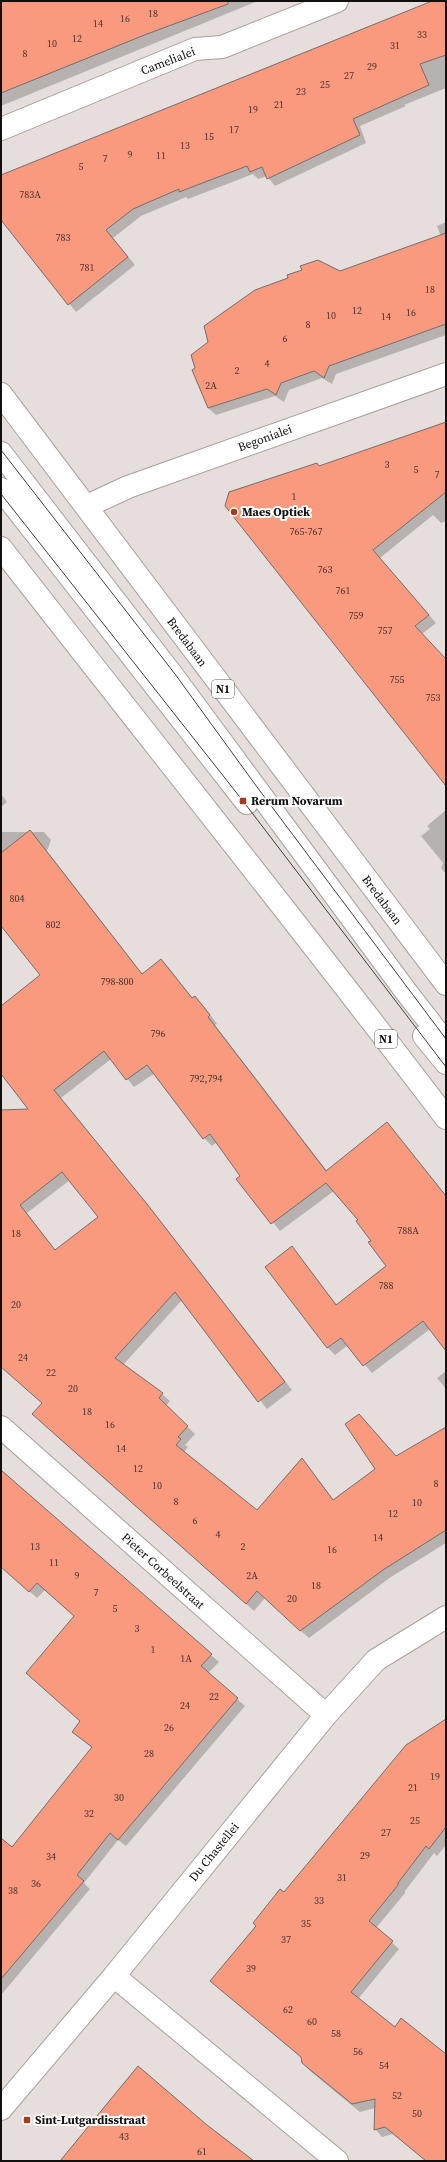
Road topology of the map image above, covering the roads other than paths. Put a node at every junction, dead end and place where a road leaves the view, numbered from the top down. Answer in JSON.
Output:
{"nodes":[{"id":1,"x":337,"y":1,"type":"edge"},
{"id":2,"x":1,"y":129,"type":"edge"},
{"id":3,"x":446,"y":374,"type":"edge"},
{"id":4,"x":1,"y":394,"type":"edge"},
{"id":5,"x":1,"y":453,"type":"edge"},
{"id":6,"x":1,"y":489,"type":"edge"},
{"id":7,"x":86,"y":506,"type":"junction"},
{"id":8,"x":1,"y":548,"type":"edge"},
{"id":9,"x":446,"y":984,"type":"edge"},
{"id":10,"x":446,"y":1043,"type":"edge"},
{"id":11,"x":446,"y":1063,"type":"edge"},
{"id":12,"x":446,"y":1118,"type":"edge"},
{"id":13,"x":1,"y":1427,"type":"edge"},
{"id":14,"x":446,"y":1617,"type":"edge"},
{"id":15,"x":326,"y":1715,"type":"junction"},
{"id":16,"x":114,"y":1976,"type":"junction"},
{"id":17,"x":1,"y":2109,"type":"edge"},
{"id":18,"x":337,"y":2161,"type":"edge"}],
"edges":[{"from":1,"to":2,"type":"street","name":"Camelialei"},
{"from":3,"to":7,"type":"street","name":"Begonialei"},
{"from":4,"to":7,"type":"street","name":"Bredabaan","number":"N1"},
{"from":5,"to":10,"type":"street"},
{"from":6,"to":11,"type":"street"},
{"from":7,"to":9,"type":"street","name":"Bredabaan","number":"N1"},
{"from":8,"to":12,"type":"street","number":"N1"},
{"from":13,"to":15,"type":"street","name":"Pieter Corbeelstraat"},
{"from":14,"to":15,"type":"street","name":"Du Chastellei"},
{"from":15,"to":16,"type":"street","name":"Du Chastellei"},
{"from":16,"to":17,"type":"street","name":"Du Chastellei"},
{"from":16,"to":18,"type":"street"}]}
